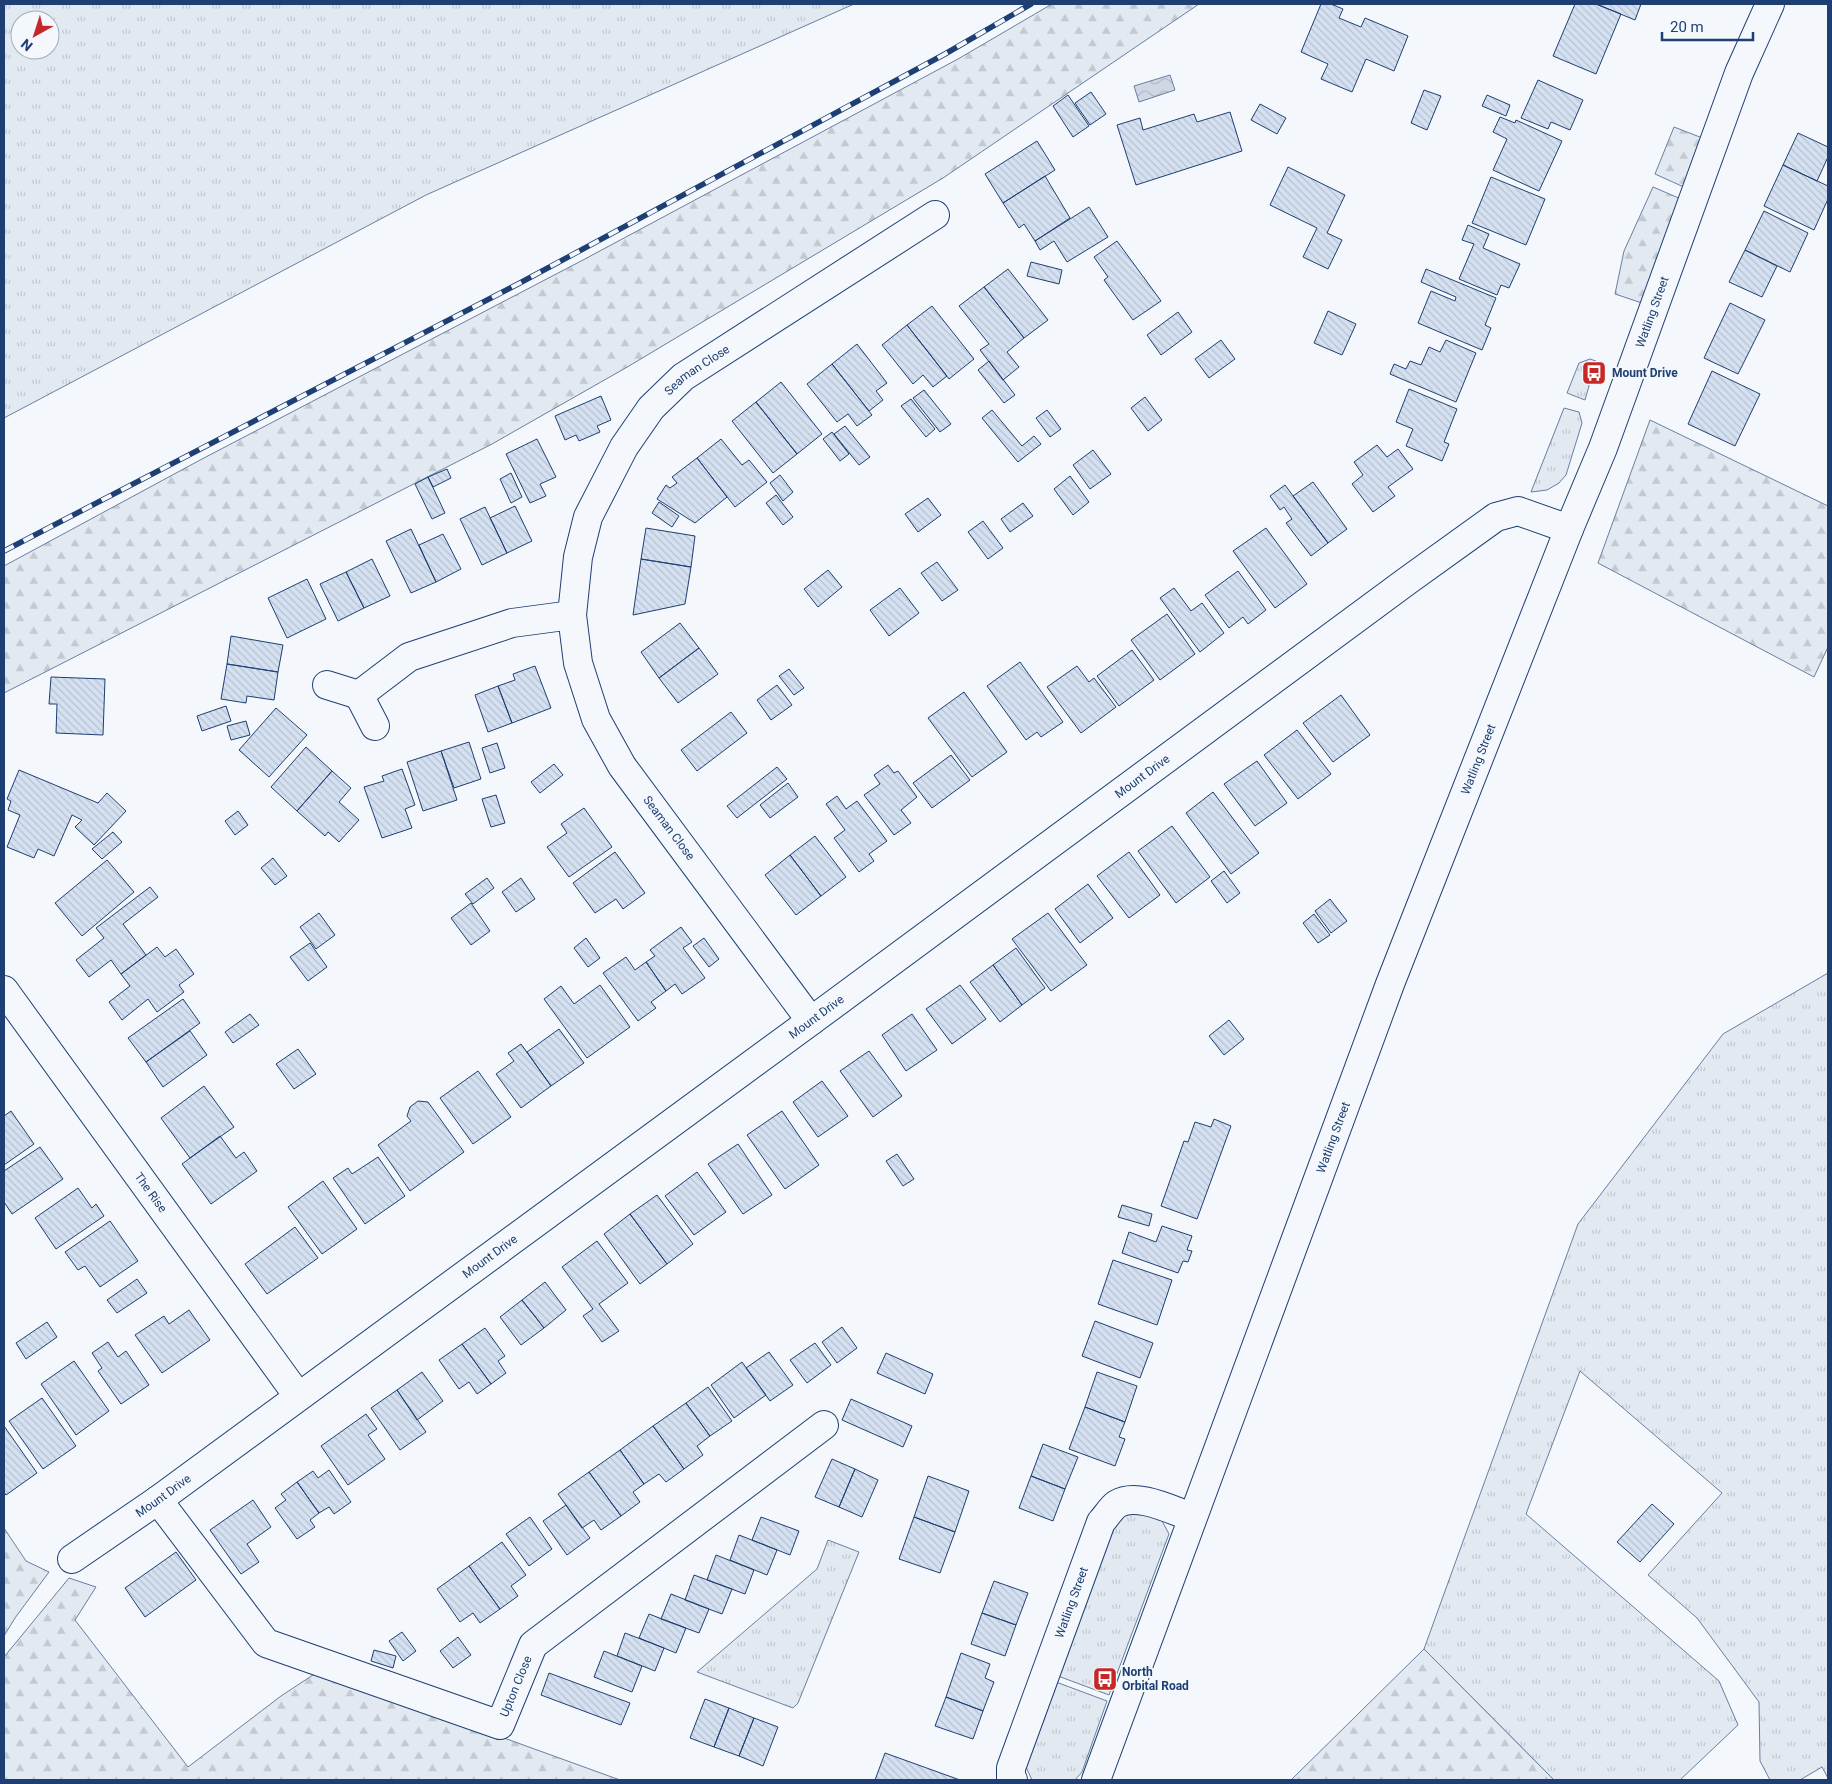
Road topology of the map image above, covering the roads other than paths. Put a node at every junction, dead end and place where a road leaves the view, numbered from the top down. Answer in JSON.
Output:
{"nodes":[{"id":1,"x":1770,"y":4,"type":"edge"},
{"id":2,"x":935,"y":214,"type":"dead end"},
{"id":3,"x":1570,"y":529,"type":"junction"},
{"id":4,"x":572,"y":615,"type":"junction"},
{"id":5,"x":327,"y":685,"type":"dead end"},
{"id":6,"x":360,"y":695,"type":"junction"},
{"id":7,"x":375,"y":726,"type":"dead end"},
{"id":8,"x":4,"y":990,"type":"edge"},
{"id":9,"x":811,"y":1021,"type":"junction"},
{"id":10,"x":298,"y":1396,"type":"junction"},
{"id":11,"x":824,"y":1425,"type":"dead end"},
{"id":12,"x":158,"y":1500,"type":"junction"},
{"id":13,"x":1192,"y":1517,"type":"junction"},
{"id":14,"x":72,"y":1560,"type":"dead end"},
{"id":15,"x":1013,"y":1780,"type":"edge"},
{"id":16,"x":1096,"y":1780,"type":"edge"}],
"edges":[{"from":1,"to":3,"type":"street","name":"Watling Street"},
{"from":2,"to":4,"type":"street","name":"Seaman Close"},
{"from":3,"to":9,"type":"street","name":"Mount Drive"},
{"from":3,"to":13,"type":"street","name":"Watling Street"},
{"from":4,"to":6,"type":"street"},
{"from":4,"to":9,"type":"street","name":"Seaman Close"},
{"from":5,"to":6,"type":"street"},
{"from":6,"to":7,"type":"street"},
{"from":8,"to":10,"type":"street","name":"The Rise"},
{"from":9,"to":10,"type":"street","name":"Mount Drive"},
{"from":10,"to":12,"type":"street","name":"Mount Drive"},
{"from":11,"to":12,"type":"street","name":"Upton Close"},
{"from":12,"to":14,"type":"street","name":"Mount Drive"},
{"from":13,"to":15,"type":"street","name":"Watling Street"},
{"from":13,"to":16,"type":"street","name":"Watling Street"}]}
